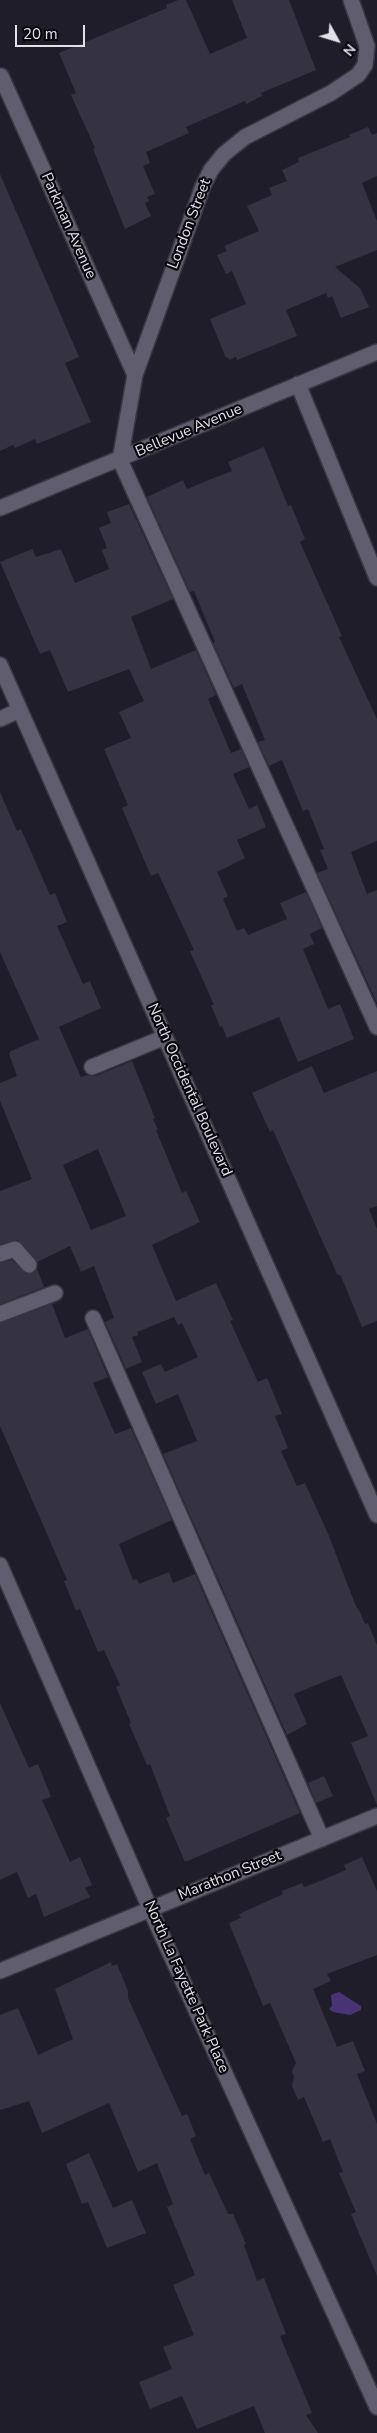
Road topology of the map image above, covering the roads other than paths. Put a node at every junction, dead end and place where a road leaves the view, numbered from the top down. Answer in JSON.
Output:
{"nodes":[{"id":1,"x":356,"y":2,"type":"edge"},
{"id":2,"x":1,"y":76,"type":"edge"},
{"id":3,"x":377,"y":352,"type":"edge"},
{"id":4,"x":135,"y":375,"type":"junction"},
{"id":5,"x":298,"y":384,"type":"junction"},
{"id":6,"x":120,"y":460,"type":"junction"},
{"id":7,"x":0,"y":508,"type":"edge"},
{"id":8,"x":377,"y":578,"type":"edge"},
{"id":9,"x":0,"y":665,"type":"edge"},
{"id":10,"x":20,"y":710,"type":"junction"},
{"id":11,"x":0,"y":719,"type":"edge"},
{"id":12,"x":377,"y":1027,"type":"edge"},
{"id":13,"x":165,"y":1037,"type":"junction"},
{"id":14,"x":92,"y":1066,"type":"dead end"},
{"id":15,"x":0,"y":1254,"type":"edge"},
{"id":16,"x":29,"y":1265,"type":"dead end"},
{"id":17,"x":55,"y":1293,"type":"dead end"},
{"id":18,"x":0,"y":1314,"type":"edge"},
{"id":19,"x":93,"y":1318,"type":"dead end"},
{"id":20,"x":377,"y":1515,"type":"edge"},
{"id":21,"x":0,"y":1565,"type":"edge"},
{"id":22,"x":377,"y":1816,"type":"edge"},
{"id":23,"x":322,"y":1839,"type":"junction"},
{"id":24,"x":150,"y":1909,"type":"junction"},
{"id":25,"x":0,"y":1970,"type":"edge"},
{"id":26,"x":377,"y":2407,"type":"edge"}],
"edges":[{"from":1,"to":4,"type":"street","name":"London Street"},
{"from":2,"to":4,"type":"street","name":"Parkman Avenue"},
{"from":3,"to":5,"type":"street","name":"Bellevue Avenue"},
{"from":4,"to":6,"type":"street","name":"London Street"},
{"from":5,"to":6,"type":"street","name":"Bellevue Avenue"},
{"from":5,"to":8,"type":"street"},
{"from":6,"to":7,"type":"street","name":"Bellevue Avenue"},
{"from":6,"to":12,"type":"street"},
{"from":9,"to":10,"type":"street","name":"North Occidental Boulevard"},
{"from":10,"to":11,"type":"street"},
{"from":10,"to":13,"type":"street","name":"North Occidental Boulevard"},
{"from":13,"to":14,"type":"street"},
{"from":13,"to":20,"type":"street","name":"North Occidental Boulevard"},
{"from":15,"to":16,"type":"street"},
{"from":17,"to":18,"type":"street"},
{"from":19,"to":23,"type":"street"},
{"from":21,"to":24,"type":"street","name":"North La Fayette Park Place"},
{"from":22,"to":23,"type":"street","name":"Marathon Street"},
{"from":23,"to":24,"type":"street","name":"Marathon Street"},
{"from":24,"to":25,"type":"street","name":"Marathon Street"},
{"from":24,"to":26,"type":"street","name":"North La Fayette Park Place"}]}
